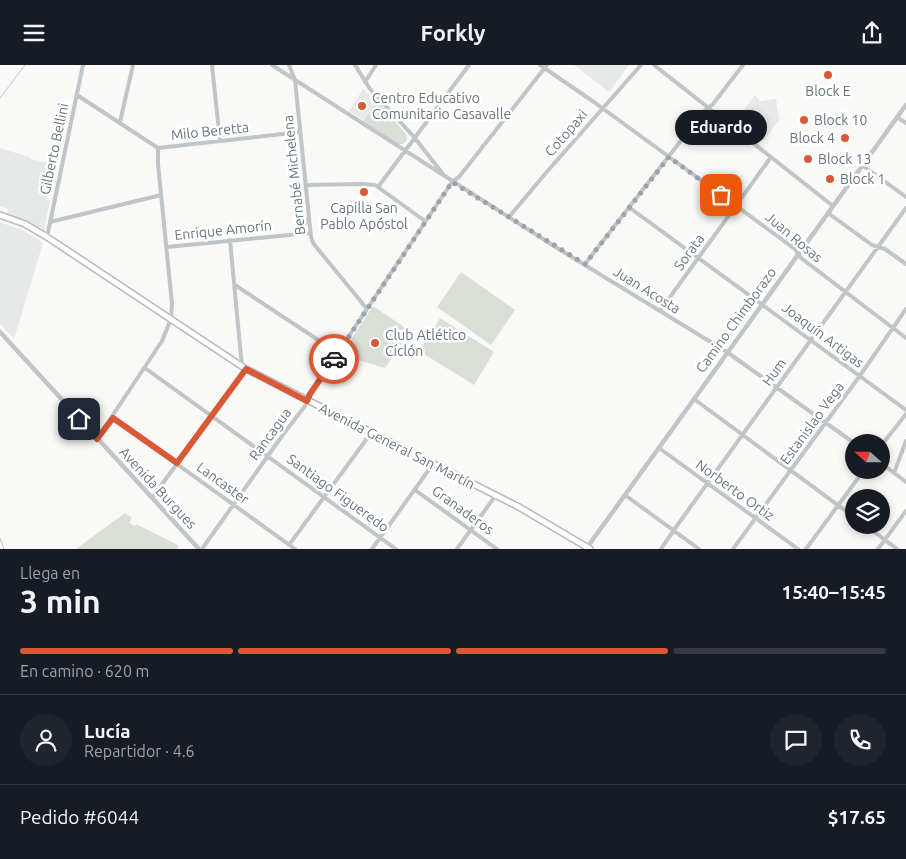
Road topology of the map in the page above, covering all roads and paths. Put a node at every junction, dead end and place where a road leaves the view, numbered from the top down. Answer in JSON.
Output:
{"nodes":[{"id":1,"x":83,"y":65,"type":"edge"},
{"id":2,"x":133,"y":65,"type":"edge"},
{"id":3,"x":212,"y":65,"type":"edge"},
{"id":4,"x":272,"y":65,"type":"edge"},
{"id":5,"x":289,"y":65,"type":"edge"},
{"id":6,"x":355,"y":65,"type":"edge"},
{"id":7,"x":376,"y":65,"type":"edge"},
{"id":8,"x":469,"y":65,"type":"edge"},
{"id":9,"x":540,"y":65,"type":"edge"},
{"id":10,"x":641,"y":65,"type":"edge"},
{"id":11,"x":654,"y":65,"type":"edge"},
{"id":12,"x":743,"y":65,"type":"edge"},
{"id":13,"x":546,"y":66,"type":"edge"},
{"id":14,"x":295,"y":80,"type":"junction"},
{"id":15,"x":365,"y":82,"type":"junction"},
{"id":16,"x":77,"y":95,"type":"junction"},
{"id":17,"x":906,"y":105,"type":"edge"},
{"id":18,"x":602,"y":108,"type":"junction"},
{"id":19,"x":708,"y":108,"type":"junction"},
{"id":20,"x":897,"y":117,"type":"junction"},
{"id":21,"x":120,"y":122,"type":"junction"},
{"id":22,"x":906,"y":123,"type":"edge"},
{"id":23,"x":300,"y":132,"type":"junction"},
{"id":24,"x":414,"y":137,"type":"junction"},
{"id":25,"x":220,"y":141,"type":"junction"},
{"id":26,"x":158,"y":148,"type":"junction"},
{"id":27,"x":404,"y":151,"type":"junction"},
{"id":28,"x":669,"y":157,"type":"junction"},
{"id":29,"x":771,"y":157,"type":"junction"},
{"id":30,"x":862,"y":165,"type":"junction"},
{"id":31,"x":446,"y":177,"type":"junction"},
{"id":32,"x":452,"y":182,"type":"junction"},
{"id":33,"x":306,"y":185,"type":"junction"},
{"id":34,"x":378,"y":187,"type":"junction"},
{"id":35,"x":161,"y":195,"type":"junction"},
{"id":36,"x":906,"y":197,"type":"edge"},
{"id":37,"x":736,"y":205,"type":"junction"},
{"id":38,"x":833,"y":206,"type":"junction"},
{"id":39,"x":630,"y":208,"type":"junction"},
{"id":40,"x":906,"y":208,"type":"edge"},
{"id":41,"x":828,"y":213,"type":"junction"},
{"id":42,"x":0,"y":215,"type":"edge"},
{"id":43,"x":309,"y":217,"type":"junction"},
{"id":44,"x":509,"y":217,"type":"junction"},
{"id":45,"x":425,"y":221,"type":"junction"},
{"id":46,"x":50,"y":222,"type":"junction"},
{"id":47,"x":310,"y":233,"type":"junction"},
{"id":48,"x":295,"y":234,"type":"junction"},
{"id":49,"x":47,"y":237,"type":"junction"},
{"id":50,"x":230,"y":240,"type":"junction"},
{"id":51,"x":167,"y":247,"type":"junction"},
{"id":52,"x":878,"y":247,"type":"junction"},
{"id":53,"x":798,"y":253,"type":"junction"},
{"id":54,"x":699,"y":257,"type":"junction"},
{"id":55,"x":585,"y":264,"type":"junction"},
{"id":56,"x":906,"y":264,"type":"edge"},
{"id":57,"x":235,"y":285,"type":"junction"},
{"id":58,"x":845,"y":293,"type":"junction"},
{"id":59,"x":762,"y":303,"type":"junction"},
{"id":60,"x":367,"y":309,"type":"junction"},
{"id":61,"x":906,"y":309,"type":"edge"},
{"id":62,"x":660,"y":311,"type":"junction"},
{"id":63,"x":171,"y":319,"type":"junction"},
{"id":64,"x":894,"y":329,"type":"junction"},
{"id":65,"x":0,"y":332,"type":"edge"},
{"id":66,"x":906,"y":337,"type":"edge"},
{"id":67,"x":811,"y":341,"type":"junction"},
{"id":68,"x":727,"y":352,"type":"junction"},
{"id":69,"x":338,"y":353,"type":"junction"},
{"id":70,"x":145,"y":368,"type":"junction"},
{"id":71,"x":244,"y":368,"type":"junction"},
{"id":72,"x":859,"y":377,"type":"junction"},
{"id":73,"x":777,"y":387,"type":"junction"},
{"id":74,"x":694,"y":399,"type":"junction"},
{"id":75,"x":307,"y":401,"type":"junction"},
{"id":76,"x":906,"y":410,"type":"edge"},
{"id":77,"x":906,"y":414,"type":"edge"},
{"id":78,"x":212,"y":416,"type":"junction"},
{"id":79,"x":113,"y":418,"type":"junction"},
{"id":80,"x":826,"y":423,"type":"junction"},
{"id":81,"x":371,"y":433,"type":"junction"},
{"id":82,"x":890,"y":434,"type":"edge"},
{"id":83,"x":743,"y":436,"type":"junction"},
{"id":84,"x":845,"y":437,"type":"edge"},
{"id":85,"x":97,"y":439,"type":"junction"},
{"id":86,"x":906,"y":441,"type":"edge"},
{"id":87,"x":659,"y":448,"type":"junction"},
{"id":88,"x":267,"y":456,"type":"junction"},
{"id":89,"x":177,"y":463,"type":"junction"},
{"id":90,"x":433,"y":464,"type":"junction"},
{"id":91,"x":890,"y":470,"type":"edge"},
{"id":92,"x":790,"y":471,"type":"junction"},
{"id":93,"x":894,"y":473,"type":"junction"},
{"id":94,"x":857,"y":479,"type":"edge"},
{"id":95,"x":906,"y":482,"type":"edge"},
{"id":96,"x":707,"y":484,"type":"junction"},
{"id":97,"x":415,"y":490,"type":"junction"},
{"id":98,"x":496,"y":495,"type":"junction"},
{"id":99,"x":625,"y":495,"type":"junction"},
{"id":100,"x":324,"y":497,"type":"junction"},
{"id":101,"x":152,"y":498,"type":"junction"},
{"id":102,"x":234,"y":504,"type":"junction"},
{"id":103,"x":838,"y":505,"type":"junction"},
{"id":104,"x":845,"y":510,"type":"edge"},
{"id":105,"x":906,"y":511,"type":"edge"},
{"id":106,"x":755,"y":518,"type":"junction"},
{"id":107,"x":471,"y":530,"type":"junction"},
{"id":108,"x":674,"y":531,"type":"junction"},
{"id":109,"x":877,"y":534,"type":"edge"},
{"id":110,"x":380,"y":538,"type":"junction"},
{"id":111,"x":885,"y":540,"type":"junction"},
{"id":112,"x":289,"y":545,"type":"junction"},
{"id":113,"x":588,"y":548,"type":"edge"},
{"id":114,"x":200,"y":549,"type":"edge"},
{"id":115,"x":295,"y":549,"type":"edge"},
{"id":116,"x":372,"y":549,"type":"edge"},
{"id":117,"x":396,"y":549,"type":"edge"},
{"id":118,"x":457,"y":549,"type":"edge"},
{"id":119,"x":497,"y":549,"type":"edge"},
{"id":120,"x":661,"y":549,"type":"edge"},
{"id":121,"x":698,"y":549,"type":"edge"},
{"id":122,"x":732,"y":549,"type":"edge"},
{"id":123,"x":798,"y":549,"type":"edge"},
{"id":124,"x":806,"y":549,"type":"edge"},
{"id":125,"x":878,"y":549,"type":"edge"},
{"id":126,"x":897,"y":549,"type":"edge"}],
"edges":[{"from":1,"to":16,"type":"street","name":"Gilberto Bellini"},
{"from":2,"to":21,"type":"street"},
{"from":3,"to":25,"type":"street"},
{"from":4,"to":14,"type":"street","name":"Juan Acosta"},
{"from":5,"to":14,"type":"street","name":"Bernabé Michelena"},
{"from":6,"to":15,"type":"street"},
{"from":7,"to":15,"type":"street"},
{"from":8,"to":24,"type":"street"},
{"from":9,"to":13,"type":"street","name":"Juan Rosas"},
{"from":10,"to":18,"type":"street","name":"Cotopaxi"},
{"from":11,"to":19,"type":"street"},
{"from":12,"to":19,"type":"street"},
{"from":13,"to":18,"type":"street","name":"Juan Rosas"},
{"from":13,"to":32,"type":"street","name":"Rancagua"},
{"from":14,"to":23,"type":"street","name":"Bernabé Michelena"},
{"from":14,"to":27,"type":"street","name":"Juan Acosta"},
{"from":15,"to":24,"type":"street"},
{"from":16,"to":21,"type":"street","name":"Milo Beretta"},
{"from":16,"to":46,"type":"street","name":"Gilberto Bellini"},
{"from":17,"to":20,"type":"street","name":"Camino Chimborazo"},
{"from":18,"to":28,"type":"street","name":"Juan Rosas"},
{"from":18,"to":44,"type":"street","name":"Cotopaxi"},
{"from":19,"to":28,"type":"street"},
{"from":19,"to":29,"type":"street"},
{"from":20,"to":22,"type":"street"},
{"from":20,"to":30,"type":"street","name":"Camino Chimborazo"},
{"from":21,"to":26,"type":"street","name":"Milo Beretta"},
{"from":23,"to":25,"type":"street","name":"Milo Beretta"},
{"from":23,"to":33,"type":"street","name":"Bernabé Michelena"},
{"from":24,"to":27,"type":"street"},
{"from":24,"to":31,"type":"street"},
{"from":25,"to":26,"type":"street","name":"Milo Beretta"},
{"from":26,"to":35,"type":"street"},
{"from":27,"to":31,"type":"street","name":"Juan Acosta"},
{"from":27,"to":34,"type":"street"},
{"from":28,"to":37,"type":"street","name":"Juan Rosas"},
{"from":28,"to":39,"type":"street"},
{"from":29,"to":37,"type":"street","name":"Sorata"},
{"from":29,"to":38,"type":"street"},
{"from":30,"to":36,"type":"street"},
{"from":30,"to":38,"type":"street","name":"Camino Chimborazo"},
{"from":31,"to":32,"type":"street","name":"Juan Acosta"},
{"from":32,"to":44,"type":"street","name":"Juan Acosta"},
{"from":32,"to":45,"type":"street","name":"Rancagua"},
{"from":33,"to":34,"type":"street"},
{"from":33,"to":43,"type":"street","name":"Bernabé Michelena"},
{"from":34,"to":45,"type":"street"},
{"from":35,"to":46,"type":"street"},
{"from":35,"to":51,"type":"street"},
{"from":37,"to":53,"type":"street","name":"Juan Rosas"},
{"from":37,"to":54,"type":"street","name":"Sorata"},
{"from":38,"to":41,"type":"street","name":"Camino Chimborazo"},
{"from":39,"to":54,"type":"street","name":"Joaquín Artigas"},
{"from":39,"to":55,"type":"street"},
{"from":40,"to":52,"type":"street","name":"Hum"},
{"from":41,"to":52,"type":"street"},
{"from":41,"to":53,"type":"street","name":"Camino Chimborazo"},
{"from":42,"to":49,"type":"main road","name":"Avenida General San Martín"},
{"from":43,"to":47,"type":"street","name":"Bernabé Michelena"},
{"from":43,"to":48,"type":"street"},
{"from":44,"to":55,"type":"street","name":"Juan Acosta"},
{"from":45,"to":60,"type":"street","name":"Rancagua"},
{"from":46,"to":49,"type":"street","name":"Gilberto Bellini"},
{"from":47,"to":48,"type":"street","name":"Enrique Amorín"},
{"from":47,"to":60,"type":"street","name":"Bernabé Michelena"},
{"from":48,"to":50,"type":"street","name":"Enrique Amorín"},
{"from":49,"to":63,"type":"main road","name":"Avenida General San Martín"},
{"from":50,"to":51,"type":"street","name":"Enrique Amorín"},
{"from":50,"to":57,"type":"street"},
{"from":51,"to":63,"type":"street"},
{"from":52,"to":56,"type":"street"},
{"from":52,"to":58,"type":"street","name":"Hum"},
{"from":53,"to":58,"type":"street","name":"Juan Rosas"},
{"from":53,"to":59,"type":"street","name":"Camino Chimborazo"},
{"from":54,"to":59,"type":"street","name":"Joaquín Artigas"},
{"from":54,"to":62,"type":"street","name":"Sorata"},
{"from":55,"to":62,"type":"street","name":"Juan Acosta"},
{"from":57,"to":69,"type":"street"},
{"from":57,"to":71,"type":"street"},
{"from":58,"to":64,"type":"street","name":"Juan Rosas"},
{"from":58,"to":67,"type":"street","name":"Hum"},
{"from":59,"to":67,"type":"street","name":"Joaquín Artigas"},
{"from":59,"to":68,"type":"street","name":"Camino Chimborazo"},
{"from":60,"to":69,"type":"street","name":"Rancagua"},
{"from":61,"to":64,"type":"street","name":"Estanislao Vega"},
{"from":62,"to":68,"type":"street","name":"Juan Acosta"},
{"from":63,"to":70,"type":"street"},
{"from":63,"to":71,"type":"main road","name":"Avenida General San Martín"},
{"from":64,"to":66,"type":"street","name":"Juan Rosas"},
{"from":64,"to":72,"type":"street","name":"Estanislao Vega"},
{"from":65,"to":85,"type":"street","name":"Avenida Burgues"},
{"from":67,"to":72,"type":"street","name":"Joaquín Artigas"},
{"from":67,"to":73,"type":"street","name":"Hum"},
{"from":68,"to":73,"type":"street","name":"Juan Acosta"},
{"from":68,"to":74,"type":"street","name":"Camino Chimborazo"},
{"from":69,"to":75,"type":"street","name":"Rancagua"},
{"from":70,"to":78,"type":"street","name":"Santiago Figueredo"},
{"from":70,"to":79,"type":"street"},
{"from":71,"to":75,"type":"main road","name":"Avenida General San Martín"},
{"from":71,"to":78,"type":"street"},
{"from":72,"to":76,"type":"street","name":"Joaquín Artigas"},
{"from":72,"to":80,"type":"street","name":"Estanislao Vega"},
{"from":73,"to":80,"type":"street","name":"Juan Acosta"},
{"from":73,"to":83,"type":"street","name":"Hum"},
{"from":74,"to":83,"type":"street"},
{"from":74,"to":87,"type":"street","name":"Camino Chimborazo"},
{"from":75,"to":81,"type":"main road","name":"Avenida General San Martín"},
{"from":75,"to":88,"type":"street","name":"Rancagua"},
{"from":77,"to":82,"type":"street"},
{"from":78,"to":88,"type":"street","name":"Santiago Figueredo"},
{"from":78,"to":89,"type":"street"},
{"from":79,"to":85,"type":"street"},
{"from":79,"to":89,"type":"street","name":"Lancaster"},
{"from":80,"to":84,"type":"street","name":"Juan Acosta"},
{"from":80,"to":92,"type":"street","name":"Estanislao Vega"},
{"from":81,"to":90,"type":"main road","name":"Avenida General San Martín"},
{"from":81,"to":100,"type":"street"},
{"from":83,"to":92,"type":"street"},
{"from":83,"to":96,"type":"street","name":"Hum"},
{"from":85,"to":101,"type":"street","name":"Avenida Burgues"},
{"from":86,"to":93,"type":"street"},
{"from":87,"to":96,"type":"street","name":"Norberto Ortiz"},
{"from":87,"to":99,"type":"street","name":"Camino Chimborazo"},
{"from":88,"to":100,"type":"street","name":"Santiago Figueredo"},
{"from":88,"to":102,"type":"street","name":"Rancagua"},
{"from":89,"to":101,"type":"street"},
{"from":89,"to":102,"type":"street","name":"Lancaster"},
{"from":90,"to":97,"type":"street"},
{"from":90,"to":98,"type":"main road","name":"Avenida General San Martín"},
{"from":91,"to":93,"type":"street"},
{"from":92,"to":103,"type":"street"},
{"from":92,"to":106,"type":"street","name":"Estanislao Vega"},
{"from":93,"to":95,"type":"street"},
{"from":94,"to":103,"type":"street"},
{"from":96,"to":106,"type":"street","name":"Norberto Ortiz"},
{"from":96,"to":108,"type":"street","name":"Hum"},
{"from":97,"to":107,"type":"street","name":"Granaderos"},
{"from":97,"to":110,"type":"street"},
{"from":98,"to":107,"type":"street"},
{"from":98,"to":113,"type":"main road","name":"Avenida General San Martín"},
{"from":99,"to":108,"type":"street"},
{"from":99,"to":113,"type":"street","name":"Camino Chimborazo"},
{"from":100,"to":110,"type":"street","name":"Santiago Figueredo"},
{"from":100,"to":112,"type":"street"},
{"from":101,"to":114,"type":"street","name":"Avenida Burgues"},
{"from":102,"to":112,"type":"street","name":"Lancaster"},
{"from":102,"to":114,"type":"street","name":"Rancagua"},
{"from":103,"to":104,"type":"street"},
{"from":103,"to":124,"type":"street"},
{"from":105,"to":111,"type":"street"},
{"from":106,"to":122,"type":"street","name":"Estanislao Vega"},
{"from":106,"to":123,"type":"street","name":"Norberto Ortiz"},
{"from":107,"to":118,"type":"street"},
{"from":107,"to":119,"type":"street","name":"Granaderos"},
{"from":108,"to":120,"type":"street","name":"Hum"},
{"from":108,"to":121,"type":"street"},
{"from":109,"to":111,"type":"street"},
{"from":110,"to":116,"type":"street"},
{"from":110,"to":117,"type":"street","name":"Santiago Figueredo"},
{"from":111,"to":125,"type":"street"},
{"from":111,"to":126,"type":"street"},
{"from":112,"to":115,"type":"street","name":"Lancaster"}]}
